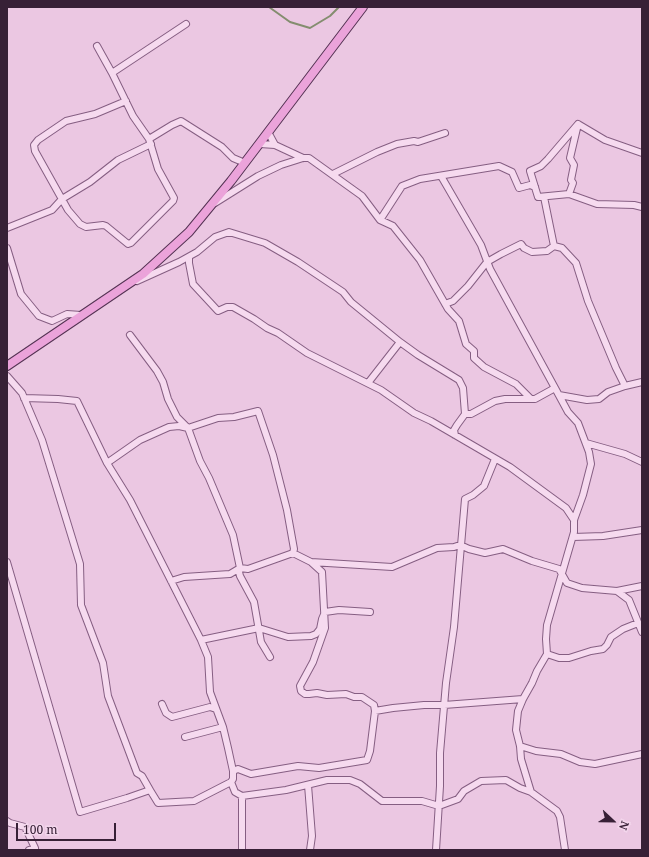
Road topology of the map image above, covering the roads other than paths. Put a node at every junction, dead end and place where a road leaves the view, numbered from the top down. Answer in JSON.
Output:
{"nodes":[{"id":1,"x":363,"y":7,"type":"edge"},
{"id":2,"x":186,"y":24,"type":"dead end"},
{"id":3,"x":97,"y":46,"type":"dead end"},
{"id":4,"x":112,"y":73,"type":"junction"},
{"id":5,"x":126,"y":101,"type":"junction"},
{"id":6,"x":578,"y":124,"type":"junction"},
{"id":7,"x":268,"y":132,"type":"junction"},
{"id":8,"x":445,"y":133,"type":"dead end"},
{"id":9,"x":150,"y":142,"type":"junction"},
{"id":10,"x":260,"y":144,"type":"junction"},
{"id":11,"x":275,"y":145,"type":"junction"},
{"id":12,"x":642,"y":153,"type":"edge"},
{"id":13,"x":303,"y":158,"type":"junction"},
{"id":14,"x":245,"y":163,"type":"junction"},
{"id":15,"x":333,"y":174,"type":"junction"},
{"id":16,"x":441,"y":176,"type":"junction"},
{"id":17,"x":535,"y":187,"type":"junction"},
{"id":18,"x":569,"y":194,"type":"junction"},
{"id":19,"x":544,"y":196,"type":"junction"},
{"id":20,"x":62,"y":199,"type":"junction"},
{"id":21,"x":212,"y":205,"type":"junction"},
{"id":22,"x":642,"y":207,"type":"edge"},
{"id":23,"x":380,"y":220,"type":"junction"},
{"id":24,"x":7,"y":228,"type":"edge"},
{"id":25,"x":554,"y":246,"type":"junction"},
{"id":26,"x":7,"y":248,"type":"edge"},
{"id":27,"x":189,"y":257,"type":"junction"},
{"id":28,"x":488,"y":262,"type":"junction"},
{"id":29,"x":127,"y":284,"type":"junction"},
{"id":30,"x":445,"y":304,"type":"junction"},
{"id":31,"x":81,"y":315,"type":"junction"},
{"id":32,"x":130,"y":335,"type":"dead end"},
{"id":33,"x":400,"y":342,"type":"junction"},
{"id":34,"x":7,"y":366,"type":"edge"},
{"id":35,"x":7,"y":376,"type":"edge"},
{"id":36,"x":642,"y":382,"type":"edge"},
{"id":37,"x":368,"y":383,"type":"junction"},
{"id":38,"x":625,"y":386,"type":"junction"},
{"id":39,"x":555,"y":388,"type":"junction"},
{"id":40,"x":559,"y":395,"type":"junction"},
{"id":41,"x":24,"y":398,"type":"junction"},
{"id":42,"x":530,"y":398,"type":"junction"},
{"id":43,"x":465,"y":414,"type":"junction"},
{"id":44,"x":188,"y":428,"type":"junction"},
{"id":45,"x":455,"y":435,"type":"junction"},
{"id":46,"x":586,"y":443,"type":"junction"},
{"id":47,"x":495,"y":459,"type":"junction"},
{"id":48,"x":107,"y":462,"type":"junction"},
{"id":49,"x":642,"y":462,"type":"edge"},
{"id":50,"x":574,"y":520,"type":"junction"},
{"id":51,"x":642,"y":530,"type":"edge"},
{"id":52,"x":573,"y":537,"type":"junction"},
{"id":53,"x":460,"y":544,"type":"junction"},
{"id":54,"x":293,"y":553,"type":"junction"},
{"id":55,"x":7,"y":562,"type":"edge"},
{"id":56,"x":312,"y":562,"type":"junction"},
{"id":57,"x":240,"y":568,"type":"junction"},
{"id":58,"x":562,"y":574,"type":"junction"},
{"id":59,"x":170,"y":581,"type":"junction"},
{"id":60,"x":642,"y":586,"type":"edge"},
{"id":61,"x":618,"y":592,"type":"junction"},
{"id":62,"x":325,"y":612,"type":"junction"},
{"id":63,"x":370,"y":612,"type":"dead end"},
{"id":64,"x":638,"y":623,"type":"junction"},
{"id":65,"x":259,"y":628,"type":"junction"},
{"id":66,"x":642,"y":632,"type":"edge"},
{"id":67,"x":201,"y":640,"type":"junction"},
{"id":68,"x":547,"y":654,"type":"junction"},
{"id":69,"x":270,"y":657,"type":"dead end"},
{"id":70,"x":523,"y":699,"type":"junction"},
{"id":71,"x":162,"y":704,"type":"dead end"},
{"id":72,"x":444,"y":705,"type":"junction"},
{"id":73,"x":216,"y":709,"type":"junction"},
{"id":74,"x":375,"y":711,"type":"junction"},
{"id":75,"x":223,"y":727,"type":"junction"},
{"id":76,"x":185,"y":737,"type":"dead end"},
{"id":77,"x":520,"y":746,"type":"junction"},
{"id":78,"x":642,"y":754,"type":"edge"},
{"id":79,"x":233,"y":771,"type":"junction"},
{"id":80,"x":231,"y":782,"type":"junction"},
{"id":81,"x":308,"y":785,"type":"junction"},
{"id":82,"x":150,"y":790,"type":"junction"},
{"id":83,"x":531,"y":792,"type":"junction"},
{"id":84,"x":242,"y":796,"type":"junction"},
{"id":85,"x":439,"y":806,"type":"junction"},
{"id":86,"x":7,"y":821,"type":"edge"},
{"id":87,"x":29,"y":850,"type":"edge"},
{"id":88,"x":242,"y":850,"type":"edge"},
{"id":89,"x":310,"y":850,"type":"edge"},
{"id":90,"x":436,"y":850,"type":"edge"},
{"id":91,"x":565,"y":850,"type":"edge"}],
"edges":[{"from":1,"to":7,"type":"main road"},
{"from":2,"to":4,"type":"street"},
{"from":3,"to":4,"type":"street"},
{"from":4,"to":5,"type":"street"},
{"from":5,"to":9,"type":"street"},
{"from":5,"to":20,"type":"street"},
{"from":6,"to":12,"type":"street"},
{"from":6,"to":17,"type":"street"},
{"from":6,"to":18,"type":"street"},
{"from":7,"to":10,"type":"main road"},
{"from":7,"to":11,"type":"street"},
{"from":8,"to":15,"type":"street"},
{"from":9,"to":14,"type":"street"},
{"from":9,"to":20,"type":"street"},
{"from":9,"to":20,"type":"street"},
{"from":10,"to":11,"type":"street"},
{"from":10,"to":14,"type":"main road"},
{"from":11,"to":13,"type":"street"},
{"from":13,"to":15,"type":"street"},
{"from":13,"to":21,"type":"street"},
{"from":14,"to":21,"type":"main road"},
{"from":15,"to":23,"type":"street"},
{"from":16,"to":17,"type":"street"},
{"from":16,"to":23,"type":"street"},
{"from":16,"to":28,"type":"street"},
{"from":17,"to":19,"type":"street"},
{"from":18,"to":19,"type":"street"},
{"from":18,"to":22,"type":"street"},
{"from":19,"to":25,"type":"street"},
{"from":20,"to":24,"type":"street"},
{"from":21,"to":29,"type":"main road"},
{"from":23,"to":30,"type":"street"},
{"from":25,"to":28,"type":"street"},
{"from":25,"to":38,"type":"street"},
{"from":26,"to":31,"type":"street"},
{"from":27,"to":29,"type":"street"},
{"from":27,"to":33,"type":"street"},
{"from":27,"to":37,"type":"street"},
{"from":28,"to":30,"type":"street"},
{"from":28,"to":39,"type":"street"},
{"from":29,"to":31,"type":"main road"},
{"from":30,"to":42,"type":"street"},
{"from":31,"to":34,"type":"main road"},
{"from":32,"to":44,"type":"street"},
{"from":33,"to":37,"type":"street"},
{"from":33,"to":43,"type":"street"},
{"from":35,"to":41,"type":"street"},
{"from":36,"to":38,"type":"street"},
{"from":37,"to":45,"type":"street"},
{"from":38,"to":40,"type":"street"},
{"from":39,"to":40,"type":"street"},
{"from":39,"to":42,"type":"street"},
{"from":40,"to":46,"type":"street"},
{"from":41,"to":48,"type":"street"},
{"from":41,"to":82,"type":"street"},
{"from":42,"to":43,"type":"street"},
{"from":43,"to":45,"type":"street"},
{"from":44,"to":48,"type":"street"},
{"from":44,"to":54,"type":"street"},
{"from":44,"to":57,"type":"street"},
{"from":45,"to":47,"type":"street"},
{"from":46,"to":49,"type":"street"},
{"from":46,"to":50,"type":"street"},
{"from":47,"to":50,"type":"street"},
{"from":47,"to":53,"type":"street"},
{"from":48,"to":59,"type":"street"},
{"from":50,"to":52,"type":"street"},
{"from":51,"to":52,"type":"street"},
{"from":52,"to":58,"type":"street"},
{"from":53,"to":56,"type":"street"},
{"from":53,"to":58,"type":"street"},
{"from":53,"to":72,"type":"street"},
{"from":54,"to":56,"type":"street"},
{"from":54,"to":57,"type":"street"},
{"from":55,"to":82,"type":"street"},
{"from":56,"to":62,"type":"street"},
{"from":57,"to":59,"type":"street"},
{"from":57,"to":65,"type":"street"},
{"from":58,"to":61,"type":"street"},
{"from":58,"to":68,"type":"street"},
{"from":59,"to":67,"type":"street"},
{"from":60,"to":61,"type":"street"},
{"from":61,"to":64,"type":"street"},
{"from":62,"to":63,"type":"street"},
{"from":62,"to":65,"type":"street"},
{"from":62,"to":74,"type":"street"},
{"from":64,"to":66,"type":"street"},
{"from":64,"to":68,"type":"street"},
{"from":65,"to":67,"type":"street"},
{"from":65,"to":69,"type":"street"},
{"from":67,"to":73,"type":"street"},
{"from":68,"to":70,"type":"street"},
{"from":70,"to":72,"type":"street"},
{"from":70,"to":77,"type":"street"},
{"from":71,"to":73,"type":"street"},
{"from":72,"to":74,"type":"street"},
{"from":72,"to":85,"type":"street"},
{"from":73,"to":75,"type":"street"},
{"from":74,"to":79,"type":"street"},
{"from":75,"to":76,"type":"street"},
{"from":75,"to":79,"type":"street"},
{"from":77,"to":78,"type":"street"},
{"from":77,"to":83,"type":"street"},
{"from":79,"to":80,"type":"street"},
{"from":80,"to":82,"type":"street"},
{"from":80,"to":84,"type":"street"},
{"from":81,"to":84,"type":"street"},
{"from":81,"to":85,"type":"street"},
{"from":81,"to":89,"type":"street"},
{"from":83,"to":85,"type":"street"},
{"from":83,"to":91,"type":"street"},
{"from":84,"to":88,"type":"street"},
{"from":85,"to":90,"type":"street"},
{"from":86,"to":87,"type":"street"}]}
